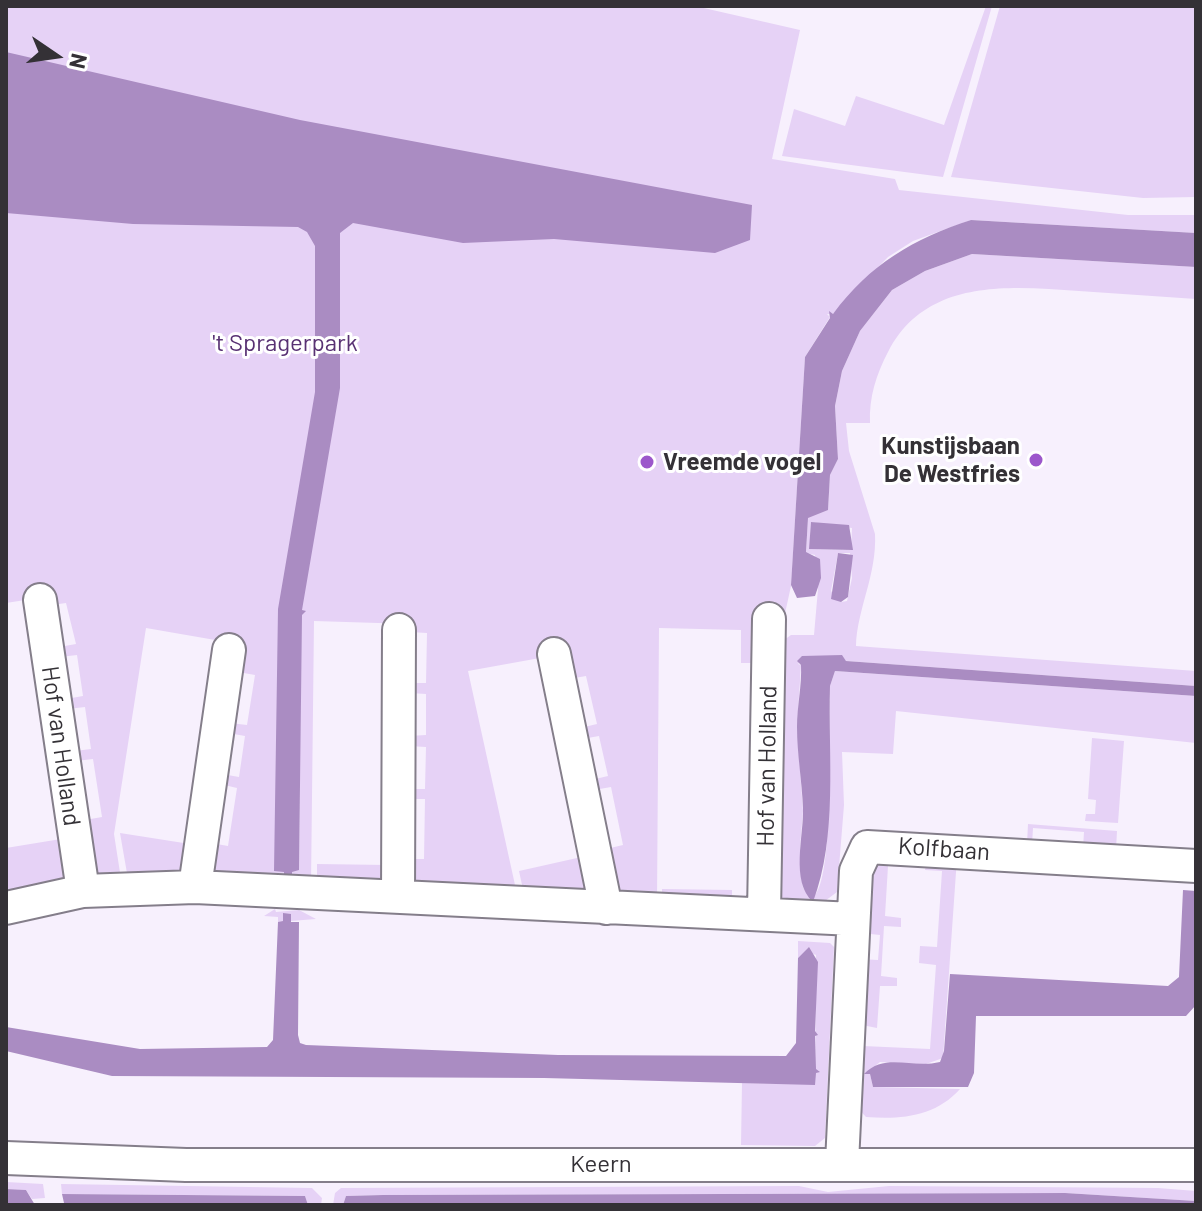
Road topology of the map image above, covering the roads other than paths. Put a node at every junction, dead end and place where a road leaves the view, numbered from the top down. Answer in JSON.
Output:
{"nodes":[{"id":1,"x":40,"y":600,"type":"dead end"},
{"id":2,"x":769,"y":619,"type":"dead end"},
{"id":3,"x":399,"y":630,"type":"dead end"},
{"id":4,"x":229,"y":650,"type":"dead end"},
{"id":5,"x":554,"y":654,"type":"dead end"},
{"id":6,"x":1196,"y":866,"type":"edge"},
{"id":7,"x":195,"y":887,"type":"junction"},
{"id":8,"x":83,"y":891,"type":"junction"},
{"id":9,"x":398,"y":897,"type":"junction"},
{"id":10,"x":6,"y":908,"type":"edge"},
{"id":11,"x":606,"y":908,"type":"junction"},
{"id":12,"x":764,"y":913,"type":"junction"},
{"id":13,"x":853,"y":919,"type":"junction"},
{"id":14,"x":6,"y":1158,"type":"edge"},
{"id":15,"x":842,"y":1163,"type":"junction"},
{"id":16,"x":1196,"y":1165,"type":"edge"}],
"edges":[{"from":1,"to":8,"type":"street","name":"Hof van Holland"},
{"from":2,"to":12,"type":"street","name":"Hof van Holland"},
{"from":3,"to":9,"type":"street"},
{"from":4,"to":7,"type":"street"},
{"from":5,"to":11,"type":"street"},
{"from":6,"to":13,"type":"street","name":"Kolfbaan"},
{"from":7,"to":8,"type":"street"},
{"from":7,"to":9,"type":"street"},
{"from":8,"to":10,"type":"street"},
{"from":9,"to":11,"type":"street"},
{"from":11,"to":12,"type":"street"},
{"from":12,"to":13,"type":"street"},
{"from":13,"to":15,"type":"street","name":"Kolfbaan"},
{"from":14,"to":15,"type":"street","name":"Keern"},
{"from":15,"to":16,"type":"street","name":"Keern"}]}
